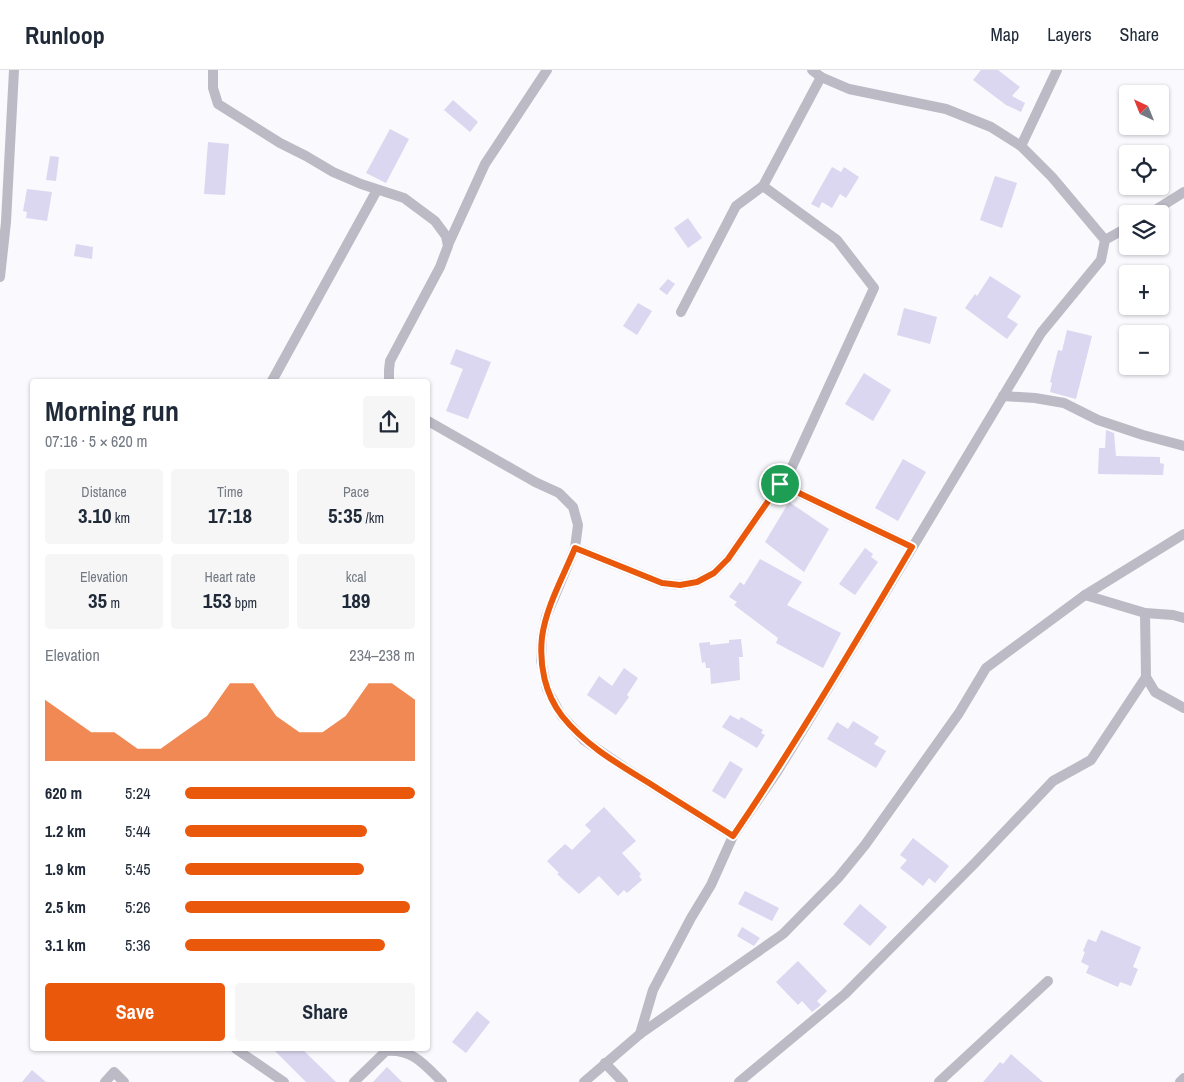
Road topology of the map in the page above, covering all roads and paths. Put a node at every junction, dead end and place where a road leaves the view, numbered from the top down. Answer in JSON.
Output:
{"nodes":[{"id":1,"x":14,"y":70,"type":"edge"},
{"id":2,"x":213,"y":70,"type":"edge"},
{"id":3,"x":812,"y":70,"type":"edge"},
{"id":4,"x":1057,"y":70,"type":"edge"},
{"id":5,"x":543,"y":71,"type":"edge"},
{"id":6,"x":821,"y":77,"type":"junction"},
{"id":7,"x":1021,"y":146,"type":"junction"},
{"id":8,"x":763,"y":186,"type":"junction"},
{"id":9,"x":377,"y":190,"type":"junction"},
{"id":10,"x":1184,"y":192,"type":"edge"},
{"id":11,"x":1163,"y":205,"type":"edge"},
{"id":12,"x":1119,"y":232,"type":"edge"},
{"id":13,"x":1105,"y":240,"type":"junction"},
{"id":14,"x":448,"y":246,"type":"junction"},
{"id":15,"x":0,"y":277,"type":"edge"},
{"id":16,"x":681,"y":312,"type":"dead end"},
{"id":17,"x":273,"y":379,"type":"edge"},
{"id":18,"x":389,"y":379,"type":"edge"},
{"id":19,"x":1003,"y":396,"type":"junction"},
{"id":20,"x":430,"y":422,"type":"edge"},
{"id":21,"x":1184,"y":446,"type":"edge"},
{"id":22,"x":780,"y":484,"type":"junction"},
{"id":23,"x":1184,"y":534,"type":"edge"},
{"id":24,"x":912,"y":547,"type":"junction"},
{"id":25,"x":575,"y":548,"type":"junction"},
{"id":26,"x":1085,"y":595,"type":"junction"},
{"id":27,"x":1145,"y":613,"type":"junction"},
{"id":28,"x":1184,"y":618,"type":"edge"},
{"id":29,"x":1146,"y":677,"type":"junction"},
{"id":30,"x":1184,"y":708,"type":"edge"},
{"id":31,"x":733,"y":836,"type":"junction"},
{"id":32,"x":1048,"y":980,"type":"dead end"},
{"id":33,"x":640,"y":1034,"type":"junction"},
{"id":34,"x":239,"y":1051,"type":"edge"},
{"id":35,"x":386,"y":1051,"type":"edge"},
{"id":36,"x":401,"y":1051,"type":"edge"},
{"id":37,"x":605,"y":1063,"type":"junction"},
{"id":38,"x":1184,"y":1078,"type":"edge"},
{"id":39,"x":105,"y":1082,"type":"edge"},
{"id":40,"x":124,"y":1082,"type":"edge"},
{"id":41,"x":284,"y":1082,"type":"edge"},
{"id":42,"x":354,"y":1082,"type":"edge"},
{"id":43,"x":442,"y":1082,"type":"edge"},
{"id":44,"x":584,"y":1082,"type":"edge"},
{"id":45,"x":623,"y":1082,"type":"edge"},
{"id":46,"x":739,"y":1082,"type":"edge"},
{"id":47,"x":939,"y":1082,"type":"edge"},
{"id":48,"x":1180,"y":1082,"type":"edge"}],
"edges":[{"from":1,"to":15,"type":"street"},
{"from":2,"to":9,"type":"street"},
{"from":3,"to":6,"type":"street"},
{"from":4,"to":7,"type":"street"},
{"from":5,"to":14,"type":"street"},
{"from":6,"to":7,"type":"street"},
{"from":6,"to":8,"type":"street"},
{"from":7,"to":13,"type":"street"},
{"from":8,"to":16,"type":"street"},
{"from":8,"to":22,"type":"street"},
{"from":9,"to":14,"type":"street"},
{"from":9,"to":17,"type":"street"},
{"from":10,"to":11,"type":"street"},
{"from":12,"to":13,"type":"street"},
{"from":13,"to":19,"type":"street"},
{"from":14,"to":18,"type":"street"},
{"from":19,"to":21,"type":"street"},
{"from":19,"to":24,"type":"street"},
{"from":20,"to":25,"type":"street"},
{"from":22,"to":24,"type":"street"},
{"from":22,"to":25,"type":"street"},
{"from":23,"to":26,"type":"street"},
{"from":24,"to":31,"type":"street"},
{"from":25,"to":31,"type":"street"},
{"from":26,"to":27,"type":"street"},
{"from":26,"to":33,"type":"street"},
{"from":27,"to":28,"type":"street"},
{"from":27,"to":29,"type":"street"},
{"from":29,"to":30,"type":"street"},
{"from":29,"to":46,"type":"street"},
{"from":31,"to":33,"type":"street"},
{"from":32,"to":47,"type":"street"},
{"from":33,"to":37,"type":"street"},
{"from":34,"to":41,"type":"street"},
{"from":35,"to":42,"type":"street"},
{"from":36,"to":43,"type":"street"},
{"from":37,"to":44,"type":"street"},
{"from":37,"to":45,"type":"street"},
{"from":38,"to":48,"type":"street"},
{"from":39,"to":40,"type":"street"}]}
